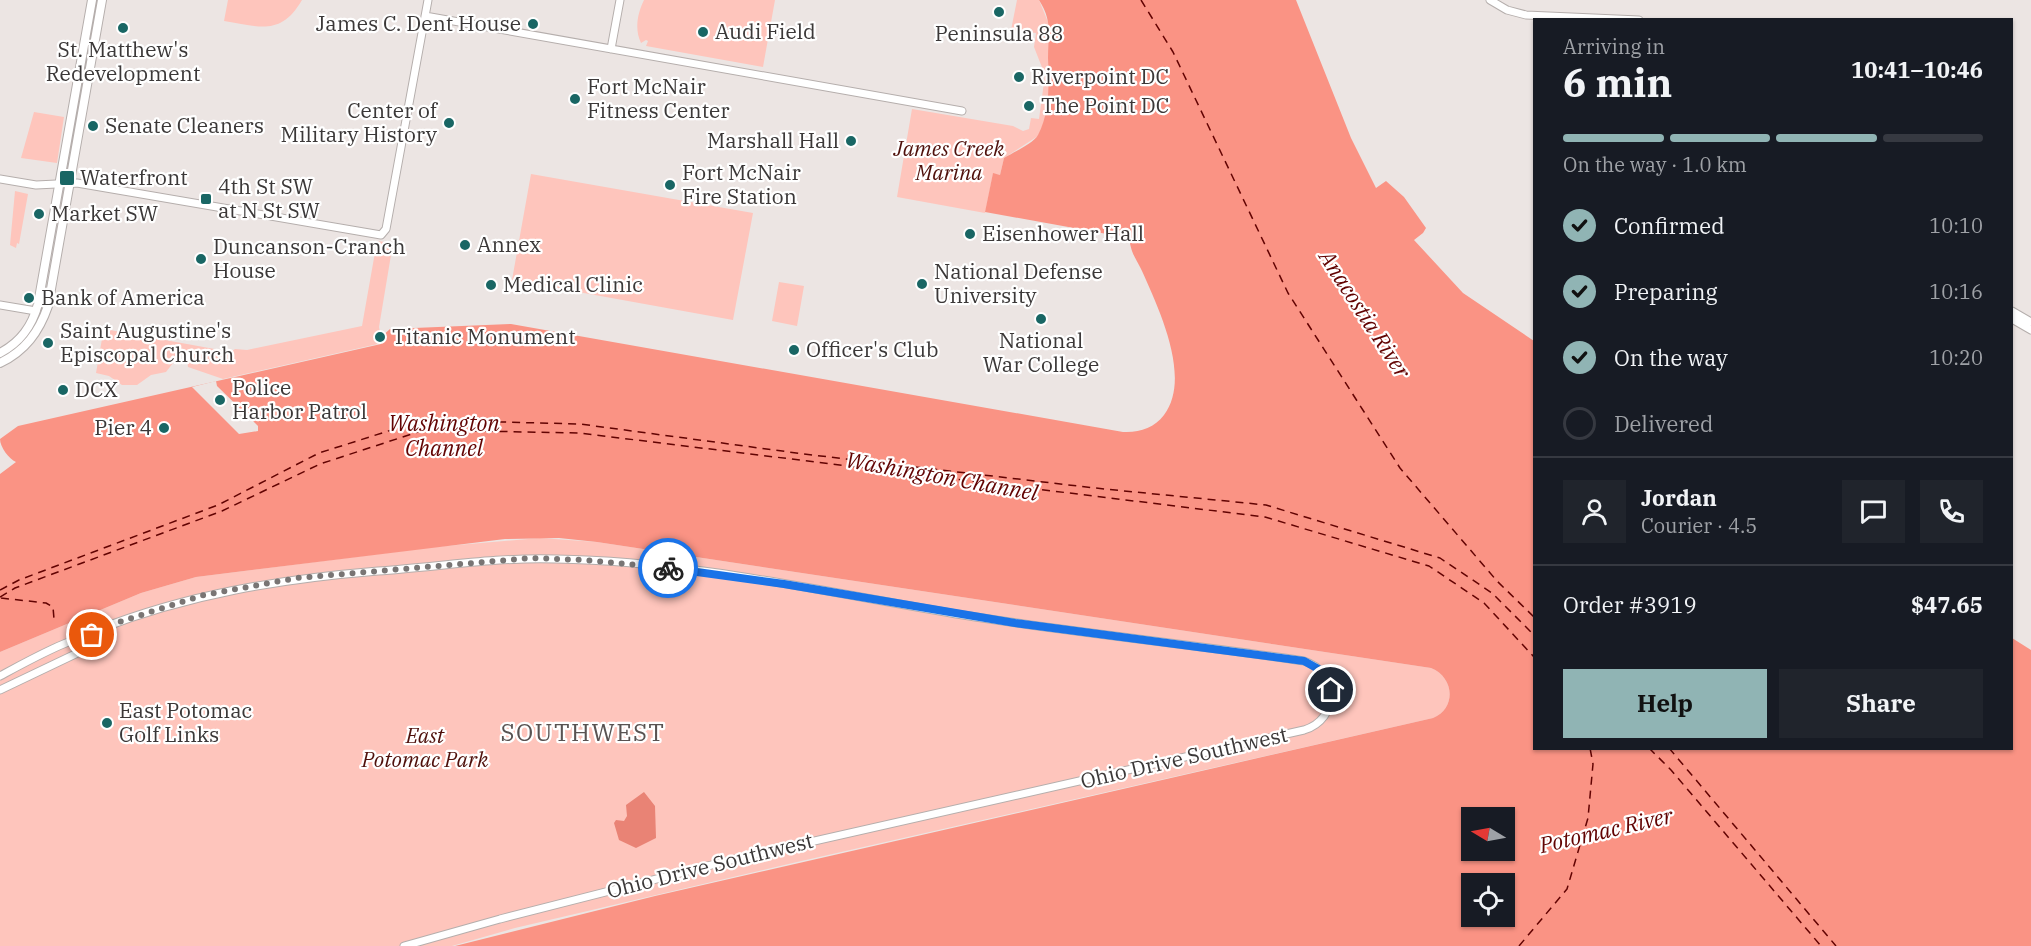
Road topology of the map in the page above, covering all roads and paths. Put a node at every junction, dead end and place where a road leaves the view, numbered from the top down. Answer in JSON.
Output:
{"nodes":[{"id":1,"x":92,"y":0,"type":"edge"},
{"id":2,"x":102,"y":0,"type":"edge"},
{"id":3,"x":428,"y":0,"type":"edge"},
{"id":4,"x":620,"y":0,"type":"edge"},
{"id":5,"x":1490,"y":0,"type":"edge"},
{"id":6,"x":425,"y":16,"type":"junction"},
{"id":7,"x":1592,"y":18,"type":"edge"},
{"id":8,"x":611,"y":49,"type":"junction"},
{"id":9,"x":962,"y":111,"type":"dead end"},
{"id":10,"x":0,"y":177,"type":"edge"},
{"id":11,"x":70,"y":182,"type":"junction"},
{"id":12,"x":59,"y":183,"type":"junction"},
{"id":13,"x":0,"y":305,"type":"edge"},
{"id":14,"x":2013,"y":311,"type":"edge"},
{"id":15,"x":36,"y":312,"type":"junction"},
{"id":16,"x":2013,"y":320,"type":"edge"},
{"id":17,"x":2031,"y":322,"type":"edge"},
{"id":18,"x":2031,"y":330,"type":"edge"},
{"id":19,"x":0,"y":353,"type":"edge"},
{"id":20,"x":0,"y":363,"type":"edge"},
{"id":21,"x":92,"y":637,"type":"junction"},
{"id":22,"x":0,"y":676,"type":"edge"},
{"id":23,"x":0,"y":690,"type":"edge"},
{"id":24,"x":404,"y":946,"type":"edge"}],
"edges":[{"from":1,"to":12,"type":"main road"},
{"from":2,"to":11,"type":"main road"},
{"from":3,"to":6,"type":"street"},
{"from":4,"to":8,"type":"street"},
{"from":5,"to":7,"type":"street"},
{"from":6,"to":8,"type":"street"},
{"from":6,"to":11,"type":"street"},
{"from":8,"to":9,"type":"street"},
{"from":10,"to":12,"type":"street"},
{"from":11,"to":12,"type":"street"},
{"from":11,"to":20,"type":"main road"},
{"from":12,"to":15,"type":"main road"},
{"from":13,"to":15,"type":"street"},
{"from":14,"to":17,"type":"street"},
{"from":15,"to":19,"type":"main road"},
{"from":16,"to":18,"type":"street"},
{"from":21,"to":22,"type":"street","name":"Ohio Drive Southwest"},
{"from":21,"to":23,"type":"street","name":"Ohio Drive Southwest"},
{"from":21,"to":24,"type":"street","name":"Ohio Drive Southwest"}]}
